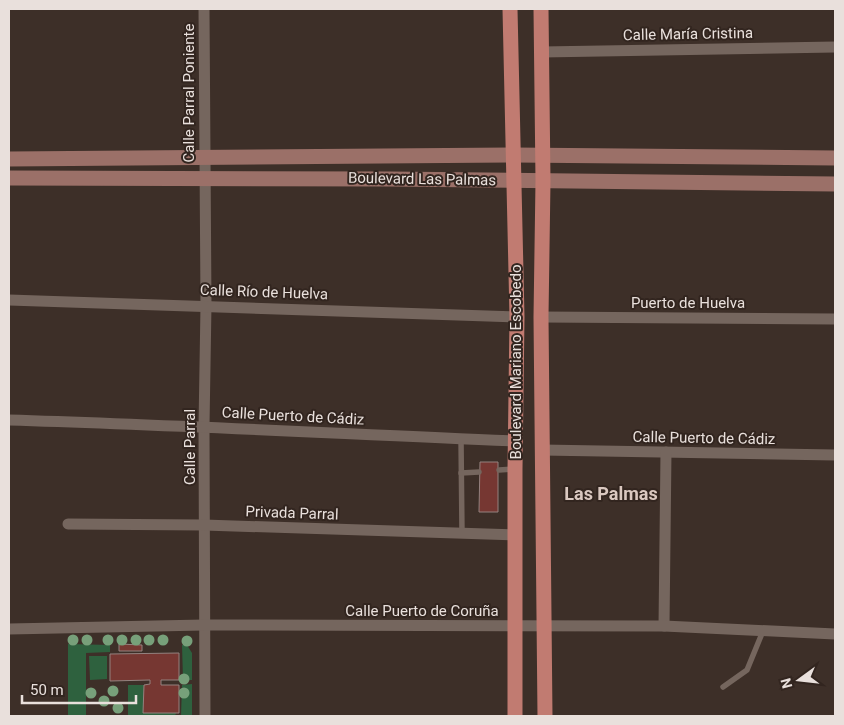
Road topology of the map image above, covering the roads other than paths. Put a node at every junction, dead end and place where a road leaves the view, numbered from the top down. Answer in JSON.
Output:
{"nodes":[{"id":1,"x":204,"y":9,"type":"edge"},
{"id":2,"x":510,"y":9,"type":"edge"},
{"id":3,"x":541,"y":9,"type":"edge"},
{"id":4,"x":835,"y":47,"type":"edge"},
{"id":5,"x":542,"y":52,"type":"junction"},
{"id":6,"x":514,"y":154,"type":"junction"},
{"id":7,"x":542,"y":155,"type":"junction"},
{"id":8,"x":204,"y":156,"type":"junction"},
{"id":9,"x":9,"y":158,"type":"edge"},
{"id":10,"x":835,"y":158,"type":"edge"},
{"id":11,"x":9,"y":178,"type":"edge"},
{"id":12,"x":204,"y":178,"type":"junction"},
{"id":13,"x":515,"y":180,"type":"junction"},
{"id":14,"x":543,"y":181,"type":"junction"},
{"id":15,"x":835,"y":184,"type":"edge"},
{"id":16,"x":9,"y":300,"type":"edge"},
{"id":17,"x":206,"y":305,"type":"junction"},
{"id":18,"x":518,"y":317,"type":"junction"},
{"id":19,"x":541,"y":317,"type":"junction"},
{"id":20,"x":835,"y":319,"type":"edge"},
{"id":21,"x":9,"y":420,"type":"edge"},
{"id":22,"x":204,"y":426,"type":"junction"},
{"id":23,"x":461,"y":439,"type":"junction"},
{"id":24,"x":515,"y":441,"type":"junction"},
{"id":25,"x":542,"y":450,"type":"junction"},
{"id":26,"x":666,"y":452,"type":"junction"},
{"id":27,"x":835,"y":455,"type":"edge"},
{"id":28,"x":515,"y":469,"type":"junction"},
{"id":29,"x":498,"y":470,"type":"dead end"},
{"id":30,"x":479,"y":472,"type":"dead end"},
{"id":31,"x":461,"y":473,"type":"junction"},
{"id":32,"x":68,"y":524,"type":"dead end"},
{"id":33,"x":204,"y":526,"type":"junction"},
{"id":34,"x":462,"y":533,"type":"junction"},
{"id":35,"x":515,"y":535,"type":"junction"},
{"id":36,"x":204,"y":625,"type":"junction"},
{"id":37,"x":664,"y":626,"type":"junction"},
{"id":38,"x":516,"y":627,"type":"junction"},
{"id":39,"x":544,"y":627,"type":"junction"},
{"id":40,"x":9,"y":629,"type":"edge"},
{"id":41,"x":762,"y":631,"type":"junction"},
{"id":42,"x":835,"y":634,"type":"edge"},
{"id":43,"x":723,"y":687,"type":"dead end"},
{"id":44,"x":205,"y":716,"type":"edge"},
{"id":45,"x":515,"y":716,"type":"edge"},
{"id":46,"x":545,"y":716,"type":"edge"}],
"edges":[{"from":1,"to":8,"type":"street","name":"Calle Parral Poniente"},
{"from":2,"to":6,"type":"main road","name":"Boulevard Mariano Escobedo"},
{"from":3,"to":5,"type":"main road","name":"Boulevard Mariano Escobedo"},
{"from":4,"to":5,"type":"street","name":"Calle María Cristina"},
{"from":5,"to":7,"type":"main road","name":"Boulevard Mariano Escobedo"},
{"from":6,"to":7,"type":"street","name":"Boulevard Las Palmas"},
{"from":6,"to":8,"type":"street","name":"Boulevard Las Palmas"},
{"from":6,"to":13,"type":"main road","name":"Boulevard Mariano Escobedo"},
{"from":7,"to":10,"type":"street","name":"Boulevard Las Palmas"},
{"from":7,"to":14,"type":"main road","name":"Boulevard Mariano Escobedo"},
{"from":8,"to":9,"type":"street","name":"Boulevard Las Palmas"},
{"from":8,"to":12,"type":"street","name":"Calle Parral Poniente"},
{"from":11,"to":12,"type":"street","name":"Boulevard Las Palmas"},
{"from":12,"to":13,"type":"street","name":"Boulevard Las Palmas"},
{"from":12,"to":17,"type":"street","name":"Calle Parral"},
{"from":13,"to":14,"type":"street","name":"Boulevard Las Palmas"},
{"from":13,"to":18,"type":"main road","name":"Boulevard Mariano Escobedo"},
{"from":14,"to":15,"type":"street","name":"Boulevard Las Palmas"},
{"from":14,"to":19,"type":"main road","name":"Boulevard Mariano Escobedo"},
{"from":16,"to":17,"type":"street","name":"Calle Río de Huelva"},
{"from":17,"to":18,"type":"street","name":"Calle Río de Huelva"},
{"from":17,"to":22,"type":"street","name":"Calle Parral"},
{"from":18,"to":24,"type":"main road","name":"Boulevard Mariano Escobedo"},
{"from":19,"to":20,"type":"street","name":"Puerto de Huelva"},
{"from":19,"to":25,"type":"main road","name":"Boulevard Mariano Escobedo"},
{"from":21,"to":22,"type":"street","name":"Calle Puerto de Cádiz"},
{"from":22,"to":23,"type":"street","name":"Calle Puerto de Cádiz"},
{"from":22,"to":33,"type":"street","name":"Calle Parral"},
{"from":23,"to":24,"type":"street","name":"Calle Puerto de Cádiz"},
{"from":23,"to":31,"type":"lane"},
{"from":24,"to":28,"type":"main road","name":"Boulevard Mariano Escobedo"},
{"from":25,"to":26,"type":"street","name":"Calle Puerto de Cádiz"},
{"from":25,"to":39,"type":"main road","name":"Boulevard Mariano Escobedo"},
{"from":26,"to":27,"type":"street","name":"Calle Puerto de Cádiz"},
{"from":26,"to":37,"type":"street"},
{"from":28,"to":29,"type":"lane"},
{"from":28,"to":35,"type":"main road","name":"Boulevard Mariano Escobedo"},
{"from":30,"to":31,"type":"lane"},
{"from":31,"to":34,"type":"lane"},
{"from":32,"to":33,"type":"street","name":"Privada Parral"},
{"from":33,"to":34,"type":"street","name":"Privada Parral"},
{"from":33,"to":36,"type":"street","name":"Calle Parral"},
{"from":34,"to":35,"type":"street","name":"Privada Parral"},
{"from":35,"to":38,"type":"main road","name":"Boulevard Mariano Escobedo"},
{"from":36,"to":38,"type":"street","name":"Calle Puerto de Coruña"},
{"from":36,"to":40,"type":"street","name":"Calle Puerto de Coruña"},
{"from":36,"to":44,"type":"street","name":"Calle Parral"},
{"from":37,"to":39,"type":"street","name":"Calle Puerto de Coruña"},
{"from":37,"to":41,"type":"street","name":"Calle Puerto de Coruña"},
{"from":38,"to":39,"type":"street","name":"Calle Puerto de Coruña"},
{"from":38,"to":45,"type":"main road","name":"Boulevard Mariano Escobedo"},
{"from":39,"to":46,"type":"main road","name":"Boulevard Mariano Escobedo"},
{"from":41,"to":42,"type":"street","name":"Calle Puerto de Coruña"},
{"from":41,"to":43,"type":"lane"}]}
